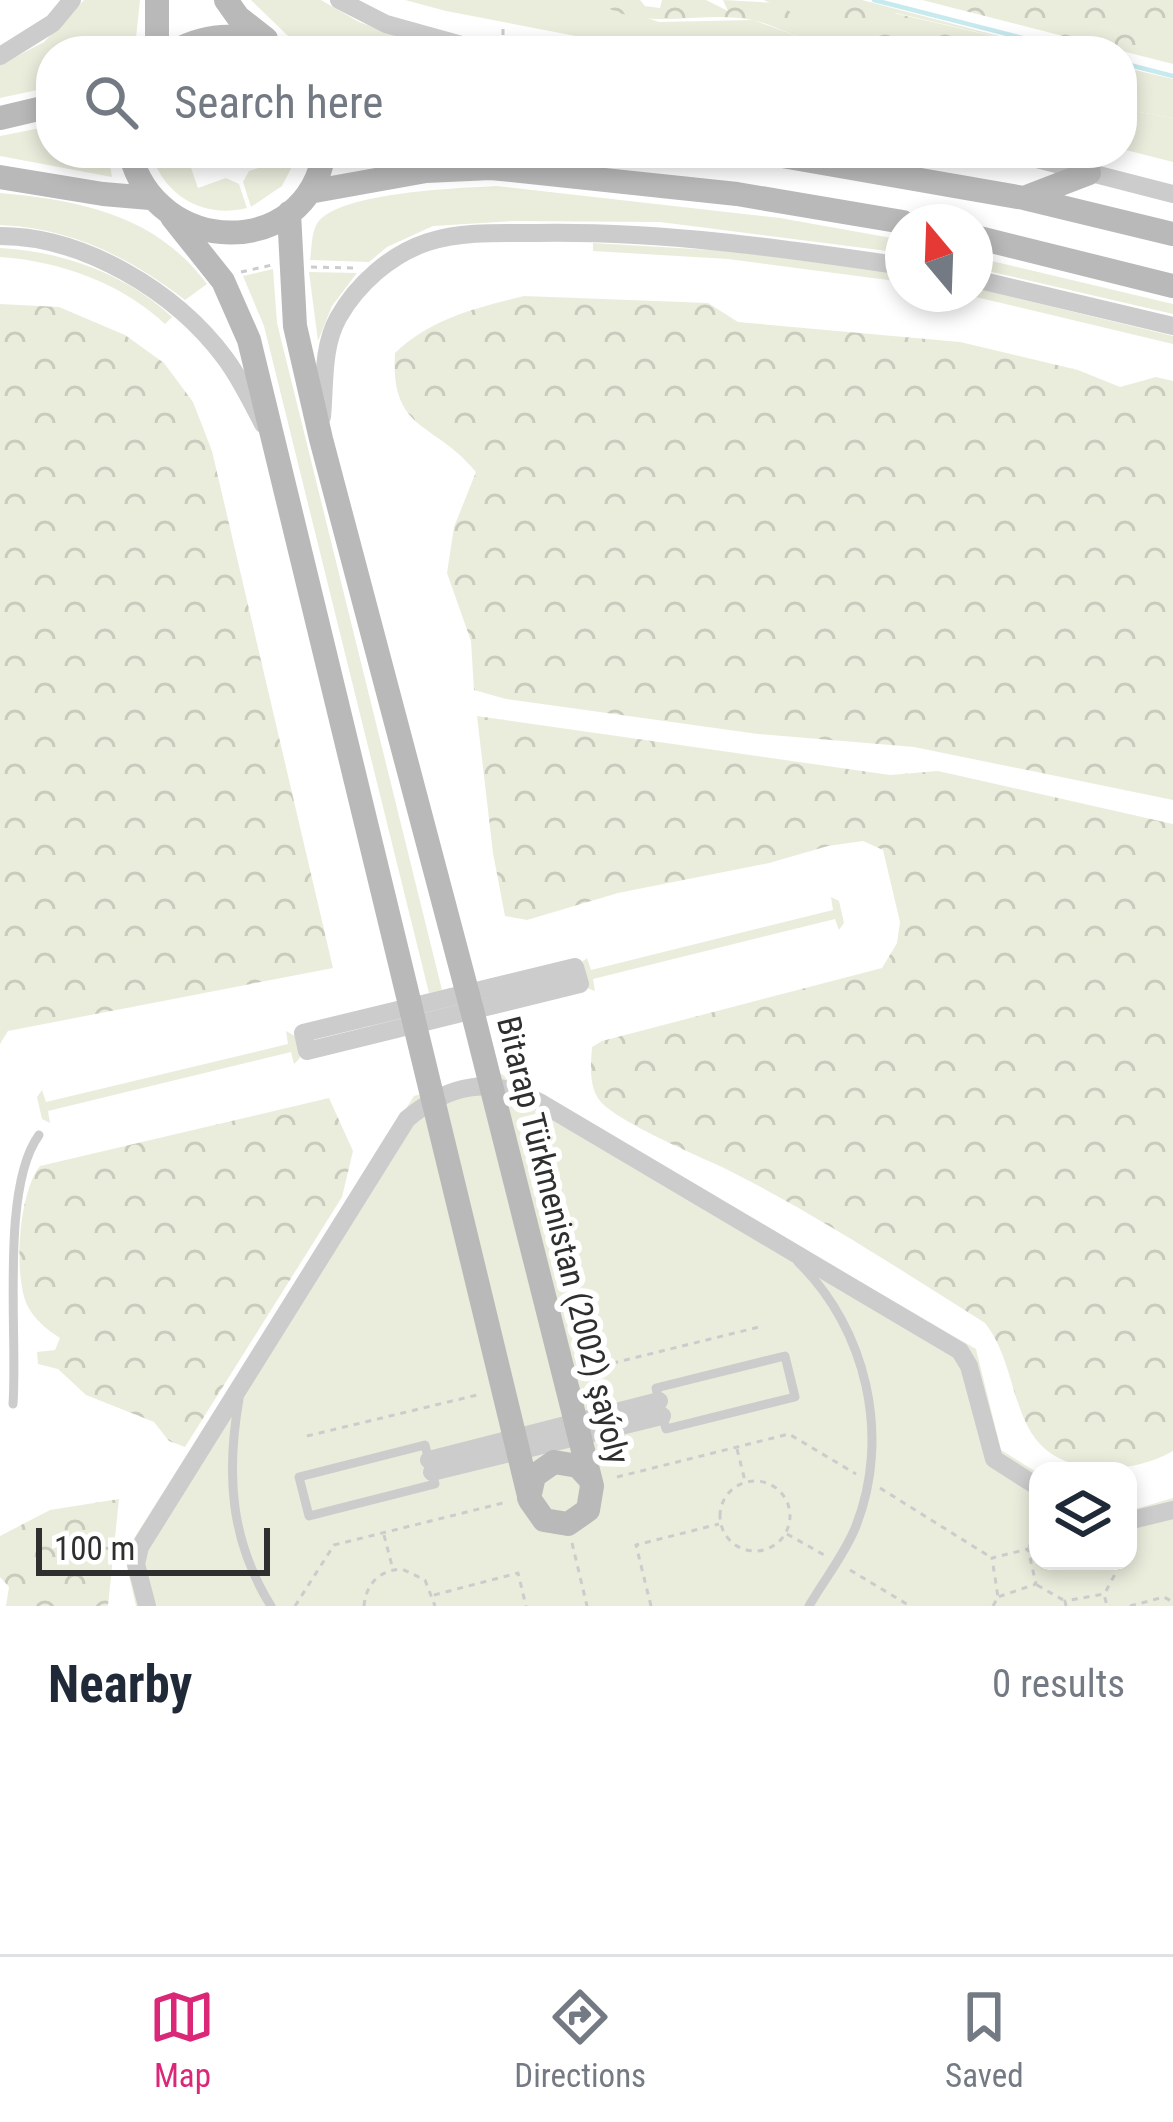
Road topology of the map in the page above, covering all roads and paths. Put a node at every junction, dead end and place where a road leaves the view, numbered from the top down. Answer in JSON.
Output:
{"nodes":[{"id":1,"x":72,"y":0,"type":"edge"},
{"id":2,"x":157,"y":0,"type":"edge"},
{"id":3,"x":226,"y":0,"type":"edge"},
{"id":4,"x":339,"y":0,"type":"edge"},
{"id":5,"x":503,"y":29,"type":"dead end"},
{"id":6,"x":157,"y":36,"type":"edge"},
{"id":7,"x":262,"y":36,"type":"edge"},
{"id":8,"x":429,"y":36,"type":"edge"},
{"id":9,"x":503,"y":36,"type":"edge"},
{"id":10,"x":0,"y":56,"type":"edge"},
{"id":11,"x":36,"y":110,"type":"edge"},
{"id":12,"x":0,"y":118,"type":"edge"},
{"id":13,"x":134,"y":168,"type":"edge"},
{"id":14,"x":318,"y":168,"type":"edge"},
{"id":15,"x":851,"y":168,"type":"edge"},
{"id":16,"x":1073,"y":168,"type":"edge"},
{"id":17,"x":1089,"y":172,"type":"junction"},
{"id":18,"x":0,"y":177,"type":"edge"},
{"id":19,"x":309,"y":192,"type":"junction"},
{"id":20,"x":1173,"y":194,"type":"edge"},
{"id":21,"x":150,"y":198,"type":"junction"},
{"id":22,"x":1024,"y":198,"type":"junction"},
{"id":23,"x":289,"y":213,"type":"junction"},
{"id":24,"x":172,"y":217,"type":"junction"},
{"id":25,"x":885,"y":219,"type":"edge"},
{"id":26,"x":1173,"y":234,"type":"edge"},
{"id":27,"x":0,"y":236,"type":"edge"},
{"id":28,"x":993,"y":241,"type":"edge"},
{"id":29,"x":885,"y":263,"type":"edge"},
{"id":30,"x":272,"y":265,"type":"dead end"},
{"id":31,"x":309,"y":267,"type":"dead end"},
{"id":32,"x":364,"y":268,"type":"dead end"},
{"id":33,"x":239,"y":272,"type":"dead end"},
{"id":34,"x":993,"y":283,"type":"edge"},
{"id":35,"x":1173,"y":286,"type":"edge"},
{"id":36,"x":1173,"y":326,"type":"edge"},
{"id":37,"x":321,"y":439,"type":"junction"},
{"id":38,"x":276,"y":449,"type":"junction"},
{"id":39,"x":470,"y":1002,"type":"junction"},
{"id":40,"x":411,"y":1016,"type":"junction"},
{"id":41,"x":490,"y":1083,"type":"junction"},
{"id":42,"x":432,"y":1098,"type":"junction"},
{"id":43,"x":40,"y":1136,"type":"dead end"},
{"id":44,"x":779,"y":1244,"type":"junction"},
{"id":45,"x":759,"y":1328,"type":"dead end"},
{"id":46,"x":589,"y":1369,"type":"dead end"},
{"id":47,"x":241,"y":1386,"type":"junction"},
{"id":48,"x":477,"y":1395,"type":"dead end"},
{"id":49,"x":13,"y":1404,"type":"dead end"},
{"id":50,"x":661,"y":1408,"type":"junction"},
{"id":51,"x":577,"y":1430,"type":"junction"},
{"id":52,"x":307,"y":1436,"type":"dead end"},
{"id":53,"x":516,"y":1445,"type":"junction"},
{"id":54,"x":737,"y":1448,"type":"junction"},
{"id":55,"x":430,"y":1466,"type":"junction"},
{"id":56,"x":604,"y":1481,"type":"junction"},
{"id":57,"x":1029,"y":1481,"type":"edge"},
{"id":58,"x":869,"y":1482,"type":"junction"},
{"id":59,"x":746,"y":1483,"type":"junction"},
{"id":60,"x":530,"y":1500,"type":"junction"},
{"id":61,"x":502,"y":1503,"type":"dead end"},
{"id":62,"x":1173,"y":1510,"type":"edge"},
{"id":63,"x":1137,"y":1519,"type":"edge"},
{"id":64,"x":721,"y":1523,"type":"junction"},
{"id":65,"x":568,"y":1524,"type":"junction"},
{"id":66,"x":384,"y":1533,"type":"junction"},
{"id":67,"x":1028,"y":1549,"type":"joint"},
{"id":68,"x":992,"y":1558,"type":"junction"},
{"id":69,"x":392,"y":1569,"type":"junction"},
{"id":70,"x":1117,"y":1570,"type":"edge"},
{"id":71,"x":1036,"y":1584,"type":"junction"},
{"id":72,"x":1104,"y":1594,"type":"junction"},
{"id":73,"x":434,"y":1595,"type":"junction"},
{"id":74,"x":998,"y":1597,"type":"junction"},
{"id":75,"x":1173,"y":1602,"type":"edge"},
{"id":76,"x":1066,"y":1604,"type":"edge"},
{"id":77,"x":147,"y":1606,"type":"edge"},
{"id":78,"x":271,"y":1606,"type":"edge"},
{"id":79,"x":295,"y":1606,"type":"edge"},
{"id":80,"x":364,"y":1606,"type":"edge"},
{"id":81,"x":435,"y":1606,"type":"edge"},
{"id":82,"x":526,"y":1606,"type":"edge"},
{"id":83,"x":586,"y":1606,"type":"edge"},
{"id":84,"x":651,"y":1606,"type":"edge"},
{"id":85,"x":809,"y":1606,"type":"edge"},
{"id":86,"x":993,"y":1606,"type":"edge"},
{"id":87,"x":1107,"y":1606,"type":"edge"},
{"id":88,"x":1130,"y":1606,"type":"edge"}],
"edges":[{"from":1,"to":10,"type":"street"},
{"from":2,"to":6,"type":"street"},
{"from":3,"to":7,"type":"street"},
{"from":4,"to":8,"type":"street"},
{"from":5,"to":9,"type":"path"},
{"from":11,"to":12,"type":"street"},
{"from":13,"to":21,"type":"street"},
{"from":14,"to":19,"type":"street"},
{"from":15,"to":22,"type":"street"},
{"from":16,"to":17,"type":"street"},
{"from":17,"to":20,"type":"street"},
{"from":17,"to":22,"type":"street"},
{"from":18,"to":21,"type":"street"},
{"from":19,"to":23,"type":"street"},
{"from":19,"to":25,"type":"street"},
{"from":21,"to":24,"type":"street"},
{"from":22,"to":26,"type":"street"},
{"from":23,"to":24,"type":"street"},
{"from":23,"to":37,"type":"street","name":"Bitarap Türkmenistan (2002) şaýoly"},
{"from":24,"to":38,"type":"street"},
{"from":27,"to":38,"type":"street"},
{"from":28,"to":35,"type":"street"},
{"from":29,"to":37,"type":"street"},
{"from":30,"to":33,"type":"path"},
{"from":31,"to":32,"type":"path"},
{"from":34,"to":36,"type":"street"},
{"from":37,"to":39,"type":"street","name":"Bitarap Türkmenistan (2002) şaýoly"},
{"from":38,"to":40,"type":"street"},
{"from":39,"to":39,"type":"street"},
{"from":39,"to":40,"type":"street"},
{"from":39,"to":41,"type":"street","name":"Bitarap Türkmenistan (2002) şaýoly"},
{"from":40,"to":40,"type":"street"},
{"from":40,"to":42,"type":"street"},
{"from":41,"to":42,"type":"street"},
{"from":41,"to":44,"type":"street"},
{"from":41,"to":51,"type":"street","name":"Bitarap Türkmenistan (2002) şaýoly"},
{"from":42,"to":47,"type":"street"},
{"from":42,"to":53,"type":"street"},
{"from":43,"to":49,"type":"lane"},
{"from":44,"to":57,"type":"street"},
{"from":44,"to":58,"type":"lane"},
{"from":45,"to":46,"type":"path"},
{"from":47,"to":77,"type":"street"},
{"from":47,"to":78,"type":"lane"},
{"from":48,"to":52,"type":"path"},
{"from":50,"to":50,"type":"lane"},
{"from":50,"to":51,"type":"street"},
{"from":51,"to":53,"type":"street"},
{"from":51,"to":56,"type":"street","name":"Bitarap Türkmenistan (2002) şaýoly"},
{"from":53,"to":55,"type":"street"},
{"from":53,"to":60,"type":"street"},
{"from":54,"to":56,"type":"path"},
{"from":54,"to":58,"type":"path"},
{"from":54,"to":59,"type":"path"},
{"from":55,"to":55,"type":"lane"},
{"from":56,"to":60,"type":"street"},
{"from":56,"to":65,"type":"street","name":"Bitarap Türkmenistan (2002) şaýoly"},
{"from":58,"to":68,"type":"path"},
{"from":58,"to":85,"type":"lane"},
{"from":59,"to":64,"type":"path"},
{"from":59,"to":64,"type":"path"},
{"from":60,"to":65,"type":"street"},
{"from":61,"to":66,"type":"path"},
{"from":62,"to":63,"type":"street"},
{"from":64,"to":84,"type":"path"},
{"from":65,"to":83,"type":"path"},
{"from":66,"to":69,"type":"path"},
{"from":66,"to":79,"type":"path"},
{"from":67,"to":68,"type":"path"},
{"from":67,"to":71,"type":"path"},
{"from":68,"to":74,"type":"path"},
{"from":69,"to":73,"type":"path"},
{"from":69,"to":80,"type":"path"},
{"from":70,"to":72,"type":"path"},
{"from":71,"to":74,"type":"path"},
{"from":71,"to":76,"type":"path"},
{"from":72,"to":76,"type":"path"},
{"from":72,"to":87,"type":"path"},
{"from":73,"to":81,"type":"path"},
{"from":73,"to":82,"type":"path"},
{"from":74,"to":86,"type":"path"},
{"from":75,"to":88,"type":"path"}]}
